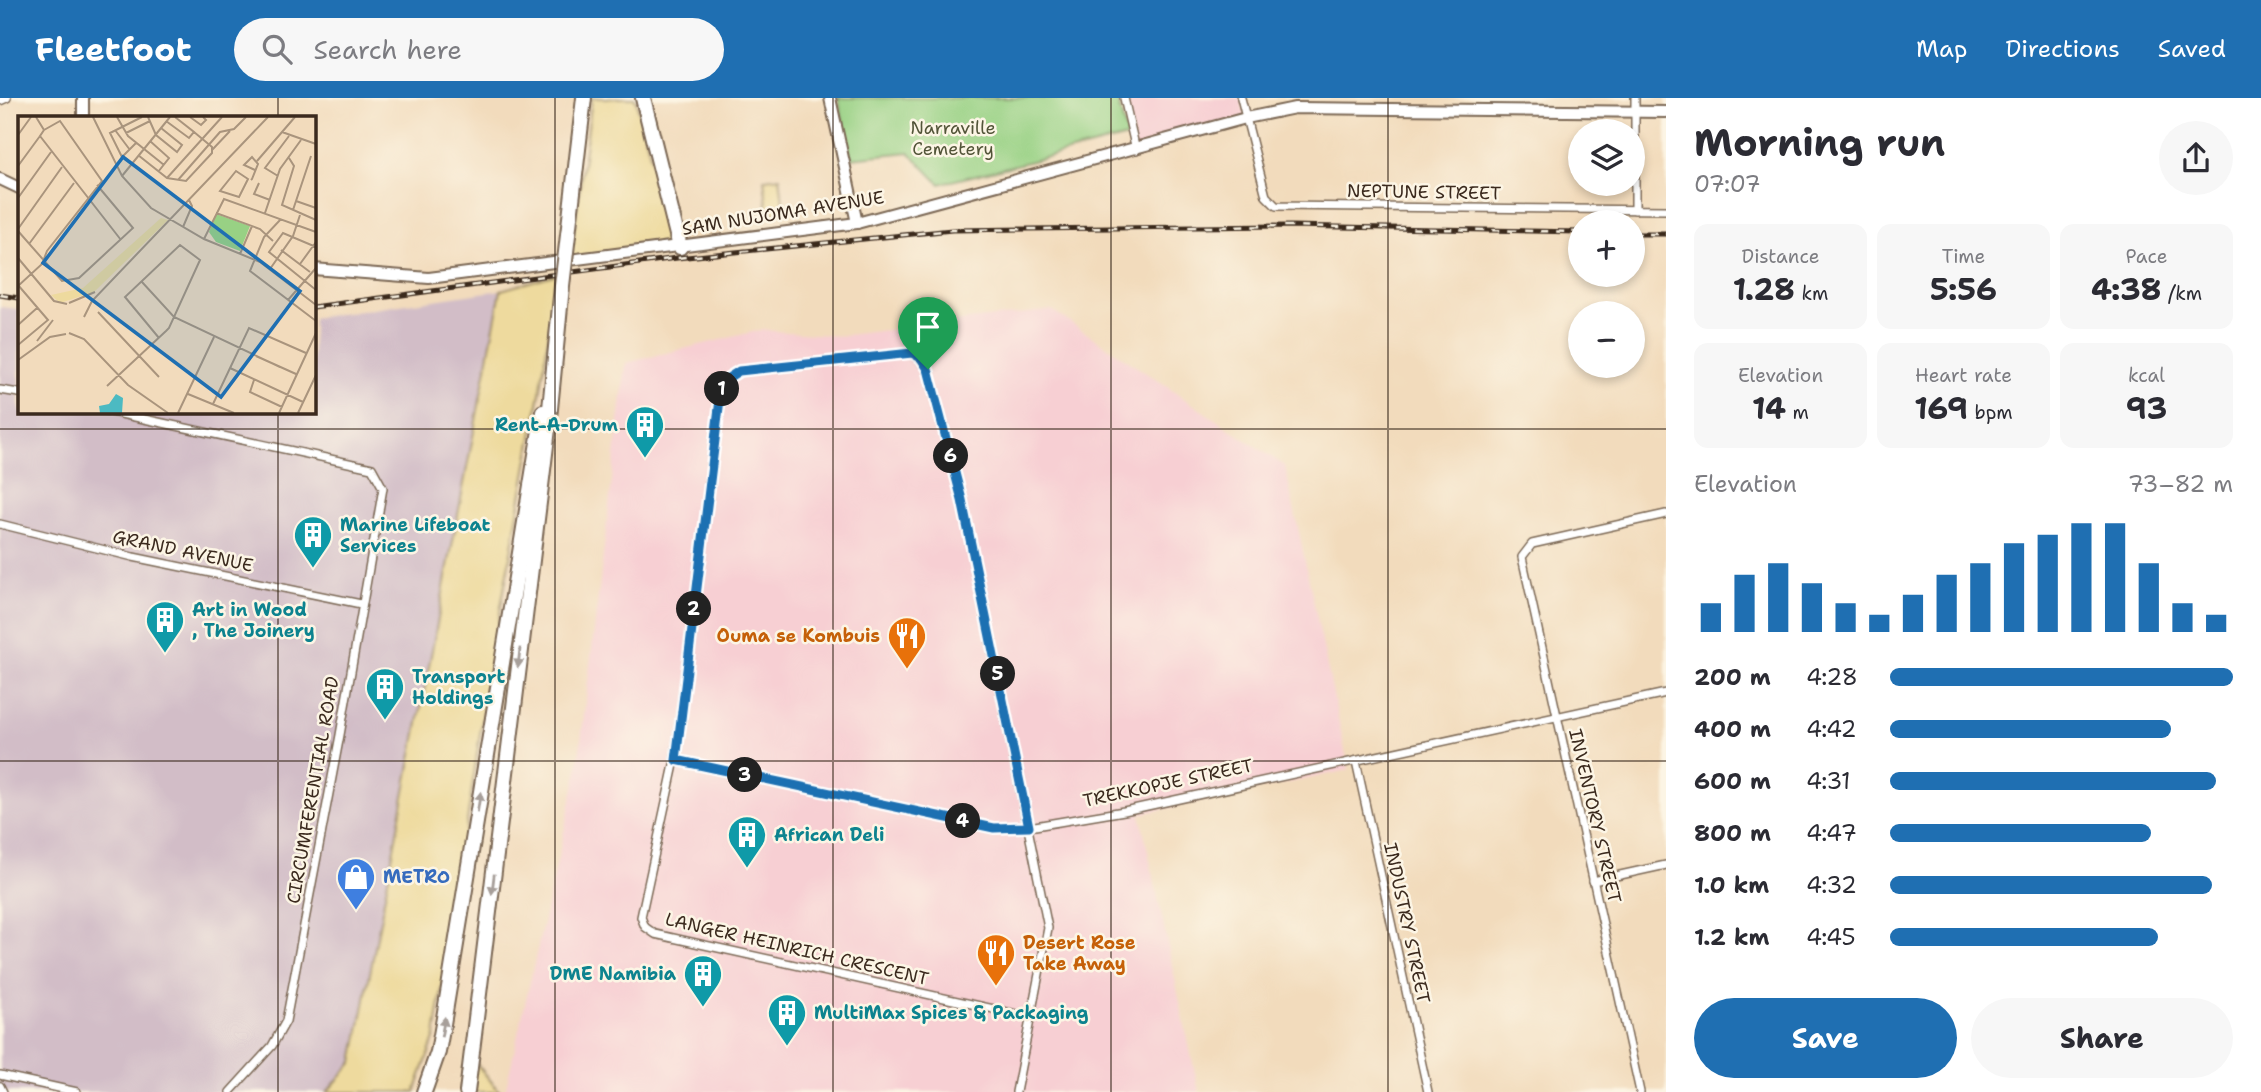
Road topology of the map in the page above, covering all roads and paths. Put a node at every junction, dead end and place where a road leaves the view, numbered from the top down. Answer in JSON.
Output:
{"nodes":[{"id":1,"x":7,"y":98,"type":"edge"},
{"id":2,"x":83,"y":98,"type":"edge"},
{"id":3,"x":584,"y":98,"type":"edge"},
{"id":4,"x":643,"y":98,"type":"edge"},
{"id":5,"x":830,"y":98,"type":"edge"},
{"id":6,"x":1124,"y":98,"type":"edge"},
{"id":7,"x":1241,"y":98,"type":"edge"},
{"id":8,"x":1635,"y":98,"type":"edge"},
{"id":9,"x":0,"y":101,"type":"edge"},
{"id":10,"x":1385,"y":102,"type":"edge"},
{"id":11,"x":1634,"y":111,"type":"junction"},
{"id":12,"x":1666,"y":112,"type":"edge"},
{"id":13,"x":83,"y":116,"type":"edge"},
{"id":14,"x":1246,"y":118,"type":"junction"},
{"id":15,"x":1136,"y":150,"type":"junction"},
{"id":16,"x":0,"y":179,"type":"edge"},
{"id":17,"x":18,"y":188,"type":"edge"},
{"id":18,"x":1635,"y":209,"type":"junction"},
{"id":19,"x":1666,"y":210,"type":"edge"},
{"id":20,"x":857,"y":223,"type":"junction"},
{"id":21,"x":680,"y":247,"type":"junction"},
{"id":22,"x":315,"y":269,"type":"edge"},
{"id":23,"x":551,"y":382,"type":"junction"},
{"id":24,"x":0,"y":390,"type":"edge"},
{"id":25,"x":18,"y":393,"type":"edge"},
{"id":26,"x":116,"y":413,"type":"edge"},
{"id":27,"x":1666,"y":514,"type":"edge"},
{"id":28,"x":0,"y":524,"type":"edge"},
{"id":29,"x":361,"y":604,"type":"junction"},
{"id":30,"x":1666,"y":693,"type":"edge"},
{"id":31,"x":1557,"y":718,"type":"junction"},
{"id":32,"x":676,"y":760,"type":"junction"},
{"id":33,"x":1356,"y":761,"type":"junction"},
{"id":34,"x":1029,"y":827,"type":"junction"},
{"id":35,"x":1666,"y":865,"type":"edge"},
{"id":36,"x":1594,"y":881,"type":"junction"},
{"id":37,"x":1030,"y":1017,"type":"junction"},
{"id":38,"x":0,"y":1075,"type":"edge"},
{"id":39,"x":0,"y":1086,"type":"edge"},
{"id":40,"x":3,"y":1092,"type":"edge"},
{"id":41,"x":77,"y":1092,"type":"edge"},
{"id":42,"x":230,"y":1092,"type":"edge"},
{"id":43,"x":424,"y":1092,"type":"edge"},
{"id":44,"x":467,"y":1092,"type":"edge"},
{"id":45,"x":1016,"y":1092,"type":"edge"},
{"id":46,"x":1428,"y":1092,"type":"edge"},
{"id":47,"x":1640,"y":1092,"type":"edge"}],
"edges":[{"from":1,"to":9,"type":"street"},
{"from":2,"to":13,"type":"street"},
{"from":3,"to":23,"type":"highway","bridge":true},
{"from":4,"to":21,"type":"highway"},
{"from":5,"to":20,"type":"street"},
{"from":6,"to":15,"type":"street"},
{"from":7,"to":14,"type":"street","name":"NEPTUNE STREET"},
{"from":8,"to":11,"type":"street"},
{"from":10,"to":11,"type":"street","name":"SAM NUJOMA AVENUE"},
{"from":10,"to":14,"type":"street","name":"SAM NUJOMA AVENUE"},
{"from":11,"to":12,"type":"street","name":"SAM NUJOMA AVENUE"},
{"from":11,"to":18,"type":"street"},
{"from":14,"to":15,"type":"street","name":"SAM NUJOMA AVENUE"},
{"from":14,"to":18,"type":"street","name":"NEPTUNE STREET"},
{"from":15,"to":20,"type":"street","name":"SAM NUJOMA AVENUE"},
{"from":16,"to":17,"type":"street"},
{"from":18,"to":19,"type":"street","name":"NEPTUNE STREET"},
{"from":20,"to":21,"type":"street","name":"SAM NUJOMA AVENUE"},
{"from":21,"to":22,"type":"street","name":"SAM NUJOMA AVENUE"},
{"from":43,"to":23,"type":"highway","one_way":true},
{"from":23,"to":44,"type":"highway","one_way":true},
{"from":24,"to":25,"type":"street"},
{"from":26,"to":29,"type":"street","name":"CIRCUMFERENTIAL ROAD"},
{"from":27,"to":31,"type":"street","name":"INVENTORY STREET"},
{"from":28,"to":29,"type":"street","name":"GRAND AVENUE"},
{"from":29,"to":42,"type":"street","name":"CIRCUMFERENTIAL ROAD"},
{"from":30,"to":31,"type":"street","name":"TREKKOPJE STREET"},
{"from":31,"to":33,"type":"street","name":"TREKKOPJE STREET"},
{"from":31,"to":36,"type":"street","name":"INVENTORY STREET"},
{"from":32,"to":34,"type":"street","name":"TREKKOPJE STREET"},
{"from":32,"to":34,"type":"street","name":"LANGER HEINRICH CRESCENT"},
{"from":32,"to":37,"type":"street","name":"LANGER HEINRICH CRESCENT"},
{"from":33,"to":34,"type":"street","name":"TREKKOPJE STREET"},
{"from":33,"to":46,"type":"street","name":"INDUSTRY STREET"},
{"from":34,"to":37,"type":"street","name":"LANGER HEINRICH CRESCENT"},
{"from":35,"to":36,"type":"street"},
{"from":36,"to":47,"type":"street","name":"INVENTORY STREET"},
{"from":37,"to":45,"type":"street","name":"LANGER HEINRICH CRESCENT"},
{"from":38,"to":41,"type":"street"},
{"from":39,"to":40,"type":"street"}]}
